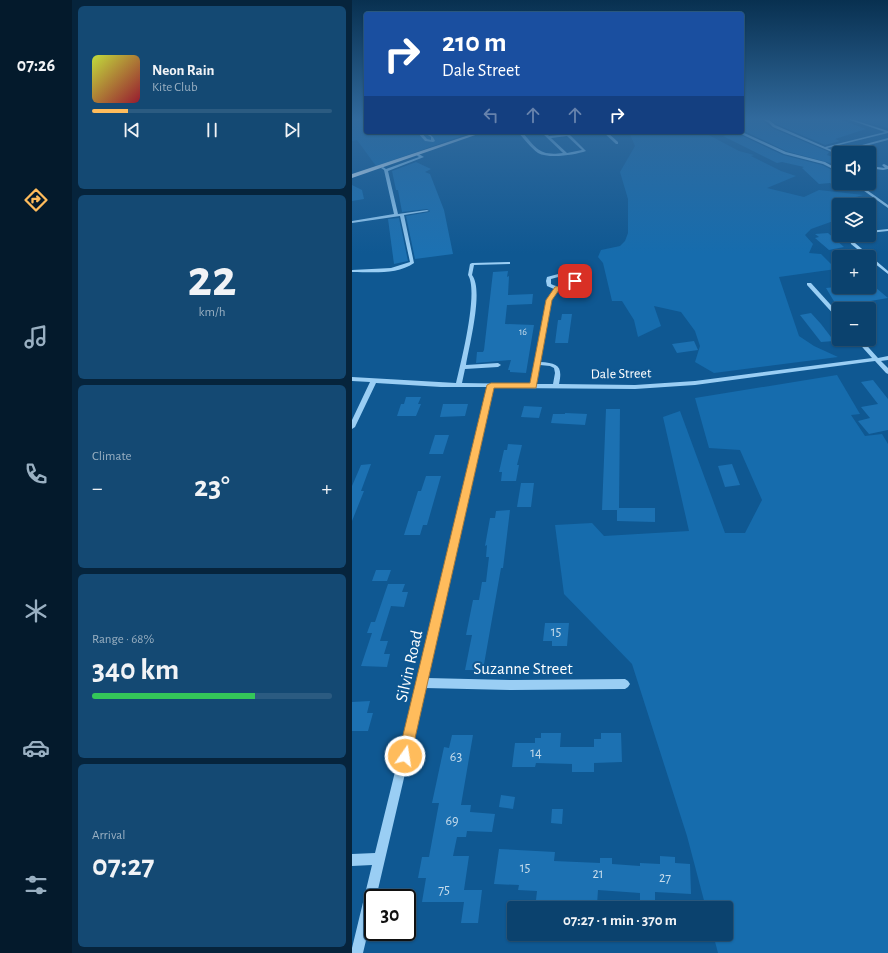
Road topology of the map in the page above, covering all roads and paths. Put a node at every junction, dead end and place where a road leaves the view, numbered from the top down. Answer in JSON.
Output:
{"nodes":[{"id":1,"x":388,"y":163,"type":"edge"},
{"id":2,"x":404,"y":163,"type":"edge"},
{"id":3,"x":884,"y":165,"type":"dead end"},
{"id":4,"x":380,"y":166,"type":"junction"},
{"id":5,"x":876,"y":168,"type":"edge"},
{"id":6,"x":386,"y":170,"type":"junction"},
{"id":7,"x":352,"y":176,"type":"edge"},
{"id":8,"x":865,"y":190,"type":"edge"},
{"id":9,"x":888,"y":207,"type":"edge"},
{"id":10,"x":427,"y":211,"type":"dead end"},
{"id":11,"x":402,"y":214,"type":"junction"},
{"id":12,"x":396,"y":215,"type":"junction"},
{"id":13,"x":352,"y":222,"type":"edge"},
{"id":14,"x":888,"y":230,"type":"edge"},
{"id":15,"x":876,"y":231,"type":"edge"},
{"id":16,"x":853,"y":242,"type":"edge"},
{"id":17,"x":508,"y":264,"type":"dead end"},
{"id":18,"x":352,"y":271,"type":"edge"},
{"id":19,"x":888,"y":273,"type":"edge"},
{"id":20,"x":809,"y":284,"type":"dead end"},
{"id":21,"x":557,"y":288,"type":"junction"},
{"id":22,"x":832,"y":310,"type":"edge"},
{"id":23,"x":864,"y":346,"type":"edge"},
{"id":24,"x":888,"y":358,"type":"edge"},
{"id":25,"x":876,"y":359,"type":"junction"},
{"id":26,"x":537,"y":363,"type":"junction"},
{"id":27,"x":498,"y":365,"type":"dead end"},
{"id":28,"x":463,"y":367,"type":"junction"},
{"id":29,"x":888,"y":372,"type":"edge"},
{"id":30,"x":352,"y":379,"type":"edge"},
{"id":31,"x":374,"y":380,"type":"junction"},
{"id":32,"x":459,"y":385,"type":"junction"},
{"id":33,"x":491,"y":385,"type":"junction"},
{"id":34,"x":533,"y":386,"type":"junction"},
{"id":35,"x":556,"y":386,"type":"junction"},
{"id":36,"x":352,"y":426,"type":"edge"},
{"id":37,"x":422,"y":683,"type":"junction"},
{"id":38,"x":625,"y":684,"type":"dead end"},
{"id":39,"x":380,"y":859,"type":"junction"},
{"id":40,"x":352,"y":860,"type":"edge"},
{"id":41,"x":357,"y":953,"type":"edge"}],
"edges":[{"from":1,"to":4,"type":"main road"},
{"from":2,"to":6,"type":"street"},
{"from":3,"to":5,"type":"street"},
{"from":4,"to":6,"type":"street"},
{"from":4,"to":7,"type":"main road"},
{"from":6,"to":12,"type":"street"},
{"from":8,"to":9,"type":"street"},
{"from":10,"to":11,"type":"street"},
{"from":11,"to":12,"type":"street"},
{"from":11,"to":18,"type":"street"},
{"from":12,"to":13,"type":"street"},
{"from":14,"to":15,"type":"street"},
{"from":16,"to":19,"type":"street"},
{"from":17,"to":28,"type":"street"},
{"from":20,"to":22,"type":"street"},
{"from":21,"to":21,"type":"street"},
{"from":21,"to":26,"type":"street"},
{"from":23,"to":25,"type":"street"},
{"from":24,"to":25,"type":"street","name":"Dale Street"},
{"from":25,"to":29,"type":"street"},
{"from":25,"to":35,"type":"street","name":"Dale Street"},
{"from":26,"to":34,"type":"street"},
{"from":26,"to":35,"type":"street"},
{"from":27,"to":28,"type":"street"},
{"from":28,"to":32,"type":"street"},
{"from":30,"to":31,"type":"street","name":"Dale Street"},
{"from":31,"to":32,"type":"street","name":"Dale Street"},
{"from":31,"to":36,"type":"street"},
{"from":32,"to":33,"type":"street","name":"Dale Street"},
{"from":33,"to":34,"type":"street","name":"Dale Street"},
{"from":33,"to":37,"type":"street","name":"Silvin Road"},
{"from":34,"to":35,"type":"street","name":"Dale Street"},
{"from":37,"to":38,"type":"street","name":"Suzanne Street"},
{"from":37,"to":39,"type":"street","name":"Silvin Road"},
{"from":39,"to":40,"type":"street"},
{"from":39,"to":41,"type":"street","name":"Silvin Road"}]}
